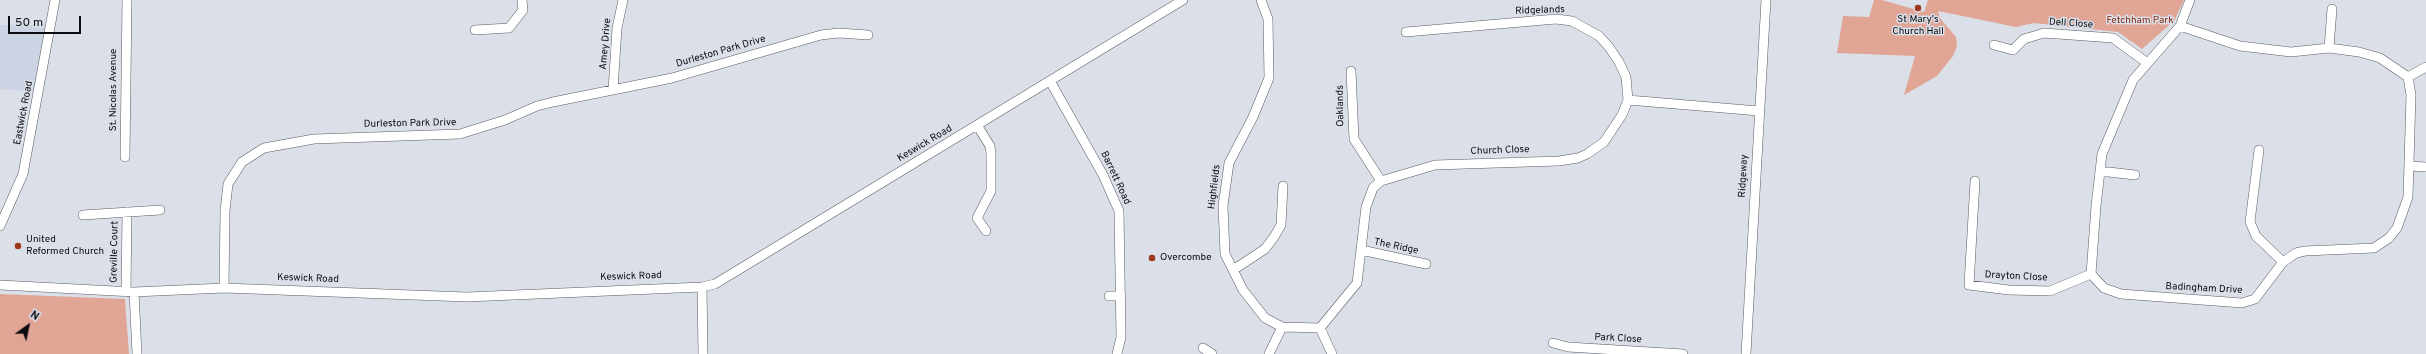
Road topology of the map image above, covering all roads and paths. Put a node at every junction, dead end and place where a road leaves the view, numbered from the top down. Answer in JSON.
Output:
{"nodes":[{"id":1,"x":55,"y":0,"type":"edge"},
{"id":2,"x":127,"y":0,"type":"edge"},
{"id":3,"x":522,"y":0,"type":"edge"},
{"id":4,"x":623,"y":0,"type":"edge"},
{"id":5,"x":1183,"y":0,"type":"edge"},
{"id":6,"x":1261,"y":0,"type":"edge"},
{"id":7,"x":1766,"y":0,"type":"edge"},
{"id":8,"x":2190,"y":0,"type":"edge"},
{"id":9,"x":2332,"y":10,"type":"dead end"},
{"id":10,"x":2180,"y":26,"type":"junction"},
{"id":11,"x":475,"y":30,"type":"dead end"},
{"id":12,"x":1406,"y":32,"type":"dead end"},
{"id":13,"x":868,"y":35,"type":"dead end"},
{"id":14,"x":1994,"y":45,"type":"dead end"},
{"id":15,"x":2328,"y":48,"type":"junction"},
{"id":16,"x":2146,"y":62,"type":"junction"},
{"id":17,"x":2426,"y":67,"type":"edge"},
{"id":18,"x":1351,"y":71,"type":"dead end"},
{"id":19,"x":2408,"y":77,"type":"junction"},
{"id":20,"x":1050,"y":81,"type":"junction"},
{"id":21,"x":613,"y":90,"type":"junction"},
{"id":22,"x":1628,"y":100,"type":"junction"},
{"id":23,"x":1759,"y":111,"type":"junction"},
{"id":24,"x":977,"y":125,"type":"junction"},
{"id":25,"x":2259,"y":150,"type":"dead end"},
{"id":26,"x":125,"y":156,"type":"dead end"},
{"id":27,"x":2410,"y":166,"type":"junction"},
{"id":28,"x":2426,"y":167,"type":"edge"},
{"id":29,"x":2100,"y":171,"type":"junction"},
{"id":30,"x":2135,"y":175,"type":"dead end"},
{"id":31,"x":1381,"y":181,"type":"junction"},
{"id":32,"x":1975,"y":181,"type":"dead end"},
{"id":33,"x":1283,"y":186,"type":"dead end"},
{"id":34,"x":160,"y":210,"type":"dead end"},
{"id":35,"x":127,"y":212,"type":"junction"},
{"id":36,"x":83,"y":215,"type":"dead end"},
{"id":37,"x":0,"y":226,"type":"edge"},
{"id":38,"x":986,"y":231,"type":"dead end"},
{"id":39,"x":1361,"y":250,"type":"junction"},
{"id":40,"x":2283,"y":262,"type":"junction"},
{"id":41,"x":1426,"y":264,"type":"dead end"},
{"id":42,"x":1232,"y":270,"type":"junction"},
{"id":43,"x":2091,"y":274,"type":"junction"},
{"id":44,"x":0,"y":285,"type":"edge"},
{"id":45,"x":702,"y":287,"type":"junction"},
{"id":46,"x":224,"y":288,"type":"junction"},
{"id":47,"x":130,"y":292,"type":"junction"},
{"id":48,"x":1109,"y":296,"type":"dead end"},
{"id":49,"x":1122,"y":296,"type":"junction"},
{"id":50,"x":1282,"y":327,"type":"junction"},
{"id":51,"x":1320,"y":328,"type":"junction"},
{"id":52,"x":1553,"y":343,"type":"dead end"},
{"id":53,"x":1203,"y":348,"type":"dead end"},
{"id":54,"x":138,"y":354,"type":"edge"},
{"id":55,"x":703,"y":354,"type":"edge"},
{"id":56,"x":1116,"y":354,"type":"edge"},
{"id":57,"x":1212,"y":354,"type":"edge"},
{"id":58,"x":1269,"y":354,"type":"edge"},
{"id":59,"x":1332,"y":354,"type":"edge"},
{"id":60,"x":1683,"y":354,"type":"edge"},
{"id":61,"x":1746,"y":354,"type":"edge"}],
"edges":[{"from":1,"to":37,"type":"street","name":"Eastwick Road"},
{"from":2,"to":26,"type":"street","name":"St. Nicolas Avenue"},
{"from":3,"to":11,"type":"street"},
{"from":4,"to":21,"type":"street","name":"Amey Drive"},
{"from":5,"to":20,"type":"street","name":"Keswick Road"},
{"from":6,"to":42,"type":"street","name":"Highfields"},
{"from":7,"to":23,"type":"street","name":"Ridgeway"},
{"from":8,"to":10,"type":"street"},
{"from":9,"to":15,"type":"street"},
{"from":10,"to":15,"type":"street"},
{"from":10,"to":16,"type":"street"},
{"from":12,"to":22,"type":"street","name":"Ridgelands"},
{"from":13,"to":21,"type":"street","name":"Durleston Park Drive"},
{"from":14,"to":16,"type":"street","name":"Dell Close"},
{"from":15,"to":19,"type":"street"},
{"from":16,"to":29,"type":"street"},
{"from":17,"to":19,"type":"street"},
{"from":18,"to":31,"type":"street","name":"Oaklands"},
{"from":19,"to":27,"type":"street","name":"Badingham Drive"},
{"from":20,"to":24,"type":"street","name":"Keswick Road"},
{"from":20,"to":49,"type":"street","name":"Barrett Road"},
{"from":21,"to":46,"type":"street","name":"Durleston Park Drive"},
{"from":22,"to":23,"type":"street"},
{"from":22,"to":31,"type":"street","name":"Church Close"},
{"from":23,"to":61,"type":"street","name":"Ridgeway"},
{"from":24,"to":38,"type":"street"},
{"from":24,"to":45,"type":"street","name":"Keswick Road"},
{"from":25,"to":40,"type":"street"},
{"from":27,"to":28,"type":"street"},
{"from":27,"to":40,"type":"street","name":"Badingham Drive"},
{"from":29,"to":30,"type":"street"},
{"from":29,"to":43,"type":"street"},
{"from":31,"to":39,"type":"street"},
{"from":32,"to":43,"type":"street","name":"Drayton Close"},
{"from":33,"to":42,"type":"street"},
{"from":34,"to":35,"type":"street","name":"Greville Court"},
{"from":35,"to":36,"type":"street","name":"Greville Court"},
{"from":35,"to":47,"type":"street","name":"Greville Court"},
{"from":39,"to":41,"type":"street","name":"The Ridge"},
{"from":39,"to":51,"type":"street"},
{"from":40,"to":43,"type":"street","name":"Badingham Drive"},
{"from":42,"to":50,"type":"street","name":"Highfields"},
{"from":44,"to":47,"type":"street","name":"Keswick Road"},
{"from":45,"to":46,"type":"street","name":"Keswick Road"},
{"from":45,"to":55,"type":"street"},
{"from":46,"to":47,"type":"street","name":"Keswick Road"},
{"from":47,"to":54,"type":"street","name":"Greville Court"},
{"from":48,"to":49,"type":"street"},
{"from":49,"to":56,"type":"street","name":"Barrett Road"},
{"from":50,"to":51,"type":"street","name":"Highfields"},
{"from":50,"to":58,"type":"street"},
{"from":51,"to":59,"type":"street"},
{"from":52,"to":60,"type":"street","name":"Park Close"},
{"from":53,"to":57,"type":"street"}]}
